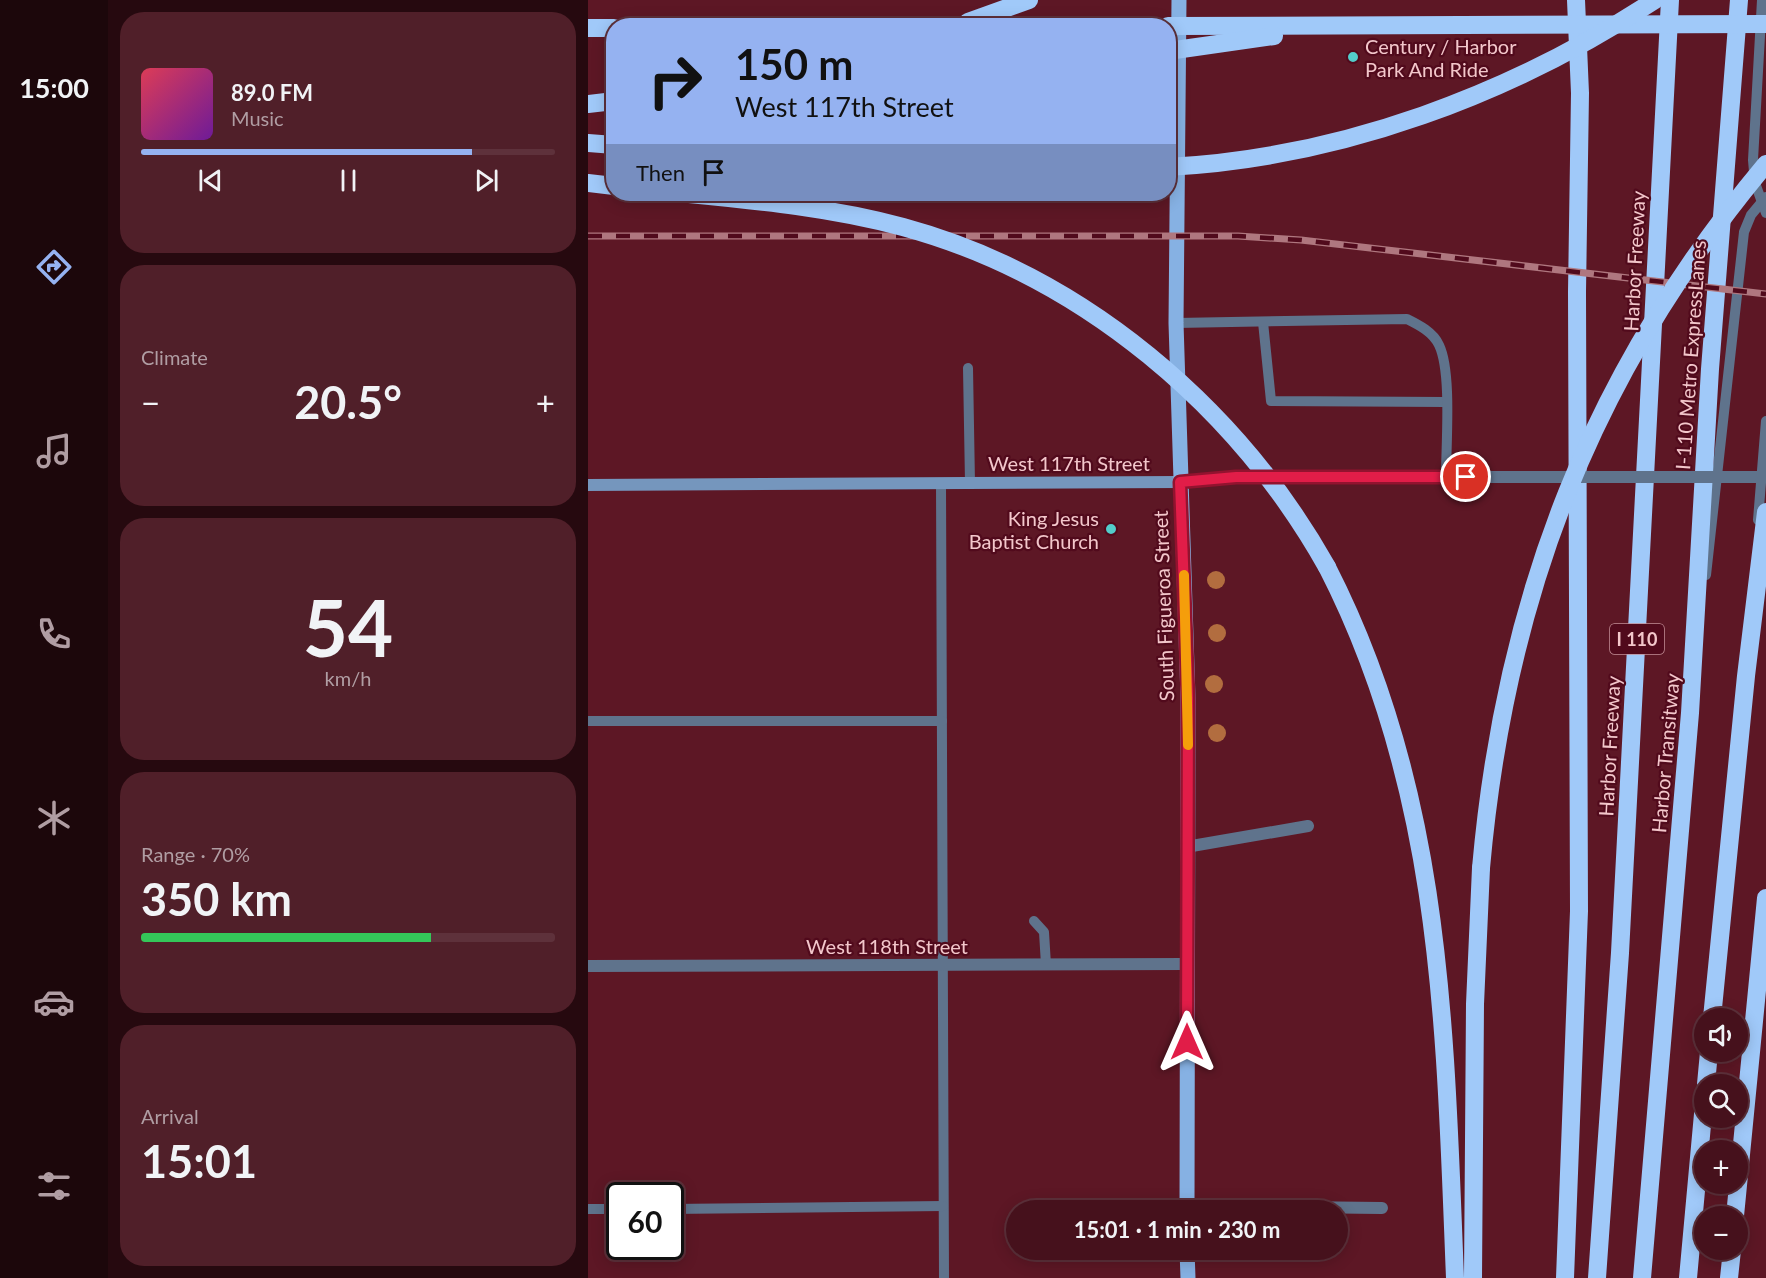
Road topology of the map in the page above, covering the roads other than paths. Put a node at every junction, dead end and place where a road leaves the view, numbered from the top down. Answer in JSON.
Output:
{"nodes":[{"id":1,"x":1029,"y":0,"type":"edge"},
{"id":2,"x":1179,"y":0,"type":"edge"},
{"id":3,"x":1576,"y":0,"type":"edge"},
{"id":4,"x":1655,"y":0,"type":"edge"},
{"id":5,"x":1670,"y":0,"type":"edge"},
{"id":6,"x":1740,"y":0,"type":"edge"},
{"id":7,"x":1762,"y":0,"type":"edge"},
{"id":8,"x":980,"y":18,"type":"edge"},
{"id":9,"x":1766,"y":24,"type":"edge"},
{"id":10,"x":1176,"y":26,"type":"edge"},
{"id":11,"x":1339,"y":26,"type":"junction"},
{"id":12,"x":588,"y":28,"type":"edge"},
{"id":13,"x":606,"y":28,"type":"edge"},
{"id":14,"x":1176,"y":50,"type":"edge"},
{"id":15,"x":606,"y":102,"type":"edge"},
{"id":16,"x":588,"y":104,"type":"edge"},
{"id":17,"x":588,"y":143,"type":"edge"},
{"id":18,"x":606,"y":144,"type":"edge"},
{"id":19,"x":1766,"y":164,"type":"edge"},
{"id":20,"x":1176,"y":166,"type":"edge"},
{"id":21,"x":588,"y":183,"type":"edge"},
{"id":22,"x":606,"y":185,"type":"edge"},
{"id":23,"x":751,"y":201,"type":"edge"},
{"id":24,"x":1765,"y":204,"type":"edge"},
{"id":25,"x":1263,"y":322,"type":"junction"},
{"id":26,"x":1176,"y":323,"type":"junction"},
{"id":27,"x":968,"y":369,"type":"dead end"},
{"id":28,"x":1446,"y":402,"type":"junction"},
{"id":29,"x":1766,"y":421,"type":"edge"},
{"id":30,"x":1446,"y":477,"type":"junction"},
{"id":31,"x":1766,"y":477,"type":"edge"},
{"id":32,"x":1180,"y":482,"type":"junction"},
{"id":33,"x":940,"y":483,"type":"junction"},
{"id":34,"x":970,"y":483,"type":"junction"},
{"id":35,"x":588,"y":485,"type":"edge"},
{"id":36,"x":1766,"y":512,"type":"edge"},
{"id":37,"x":1746,"y":676,"type":"junction"},
{"id":38,"x":1690,"y":713,"type":"junction"},
{"id":39,"x":942,"y":721,"type":"junction"},
{"id":40,"x":588,"y":722,"type":"edge"},
{"id":41,"x":1308,"y":826,"type":"dead end"},
{"id":42,"x":1186,"y":847,"type":"junction"},
{"id":43,"x":1766,"y":898,"type":"edge"},
{"id":44,"x":1034,"y":921,"type":"dead end"},
{"id":45,"x":1186,"y":964,"type":"junction"},
{"id":46,"x":943,"y":965,"type":"junction"},
{"id":47,"x":1046,"y":965,"type":"junction"},
{"id":48,"x":588,"y":966,"type":"edge"},
{"id":49,"x":1713,"y":1008,"type":"edge"},
{"id":50,"x":1702,"y":1128,"type":"edge"},
{"id":51,"x":1187,"y":1200,"type":"edge"},
{"id":52,"x":943,"y":1206,"type":"junction"},
{"id":53,"x":1736,"y":1206,"type":"edge"},
{"id":54,"x":1348,"y":1208,"type":"edge"},
{"id":55,"x":1382,"y":1208,"type":"dead end"},
{"id":56,"x":588,"y":1209,"type":"edge"},
{"id":57,"x":606,"y":1209,"type":"edge"},
{"id":58,"x":684,"y":1209,"type":"edge"},
{"id":59,"x":1187,"y":1260,"type":"edge"},
{"id":60,"x":1730,"y":1260,"type":"edge"},
{"id":61,"x":944,"y":1278,"type":"edge"},
{"id":62,"x":1188,"y":1278,"type":"edge"},
{"id":63,"x":1455,"y":1278,"type":"edge"},
{"id":64,"x":1473,"y":1278,"type":"edge"},
{"id":65,"x":1565,"y":1278,"type":"edge"},
{"id":66,"x":1597,"y":1278,"type":"edge"},
{"id":67,"x":1642,"y":1278,"type":"edge"},
{"id":68,"x":1688,"y":1278,"type":"edge"},
{"id":69,"x":1729,"y":1278,"type":"edge"}],
"edges":[{"from":1,"to":8,"type":"highway"},
{"from":2,"to":26,"type":"main road","name":"South Figueroa Street"},
{"from":3,"to":65,"type":"highway"},
{"from":4,"to":20,"type":"highway","bridge":true},
{"from":5,"to":66,"type":"highway","name":"Harbor Freeway","number":"I 110"},
{"from":6,"to":38,"type":"highway","name":"I-110 Metro ExpressLanes"},
{"from":7,"to":24,"type":"lane","name":"Harbor Transitway"},
{"from":9,"to":11,"type":"highway","bridge":true},
{"from":10,"to":11,"type":"highway","bridge":true},
{"from":11,"to":14,"type":"highway","bridge":true},
{"from":12,"to":13,"type":"highway"},
{"from":15,"to":16,"type":"highway"},
{"from":17,"to":18,"type":"highway"},
{"from":19,"to":64,"type":"highway","bridge":true},
{"from":21,"to":22,"type":"highway"},
{"from":23,"to":63,"type":"highway","bridge":true},
{"from":24,"to":38,"type":"lane","name":"Harbor Transitway"},
{"from":25,"to":26,"type":"lane"},
{"from":25,"to":28,"type":"lane"},
{"from":25,"to":28,"type":"lane"},
{"from":26,"to":32,"type":"main road","name":"South Figueroa Street"},
{"from":27,"to":34,"type":"lane"},
{"from":28,"to":30,"type":"lane"},
{"from":29,"to":37,"type":"lane"},
{"from":30,"to":31,"type":"street","name":"West 117th Street","bridge":true},
{"from":30,"to":32,"type":"street","name":"West 117th Street"},
{"from":32,"to":34,"type":"street","name":"West 117th Street"},
{"from":32,"to":42,"type":"main road","name":"South Figueroa Street"},
{"from":33,"to":34,"type":"street","name":"West 117th Street"},
{"from":33,"to":35,"type":"street","name":"West 117th Street"},
{"from":33,"to":39,"type":"lane"},
{"from":36,"to":37,"type":"highway"},
{"from":37,"to":49,"type":"highway"},
{"from":38,"to":67,"type":"highway","name":"Harbor Transitway"},
{"from":39,"to":40,"type":"lane"},
{"from":39,"to":46,"type":"lane"},
{"from":41,"to":42,"type":"street"},
{"from":42,"to":45,"type":"main road","name":"South Figueroa Street"},
{"from":43,"to":53,"type":"highway"},
{"from":44,"to":47,"type":"lane"},
{"from":45,"to":47,"type":"street","name":"West 118th Street"},
{"from":45,"to":51,"type":"main road","name":"South Figueroa Street"},
{"from":46,"to":47,"type":"street","name":"West 118th Street"},
{"from":46,"to":48,"type":"street","name":"West 118th Street"},
{"from":46,"to":52,"type":"lane"},
{"from":50,"to":68,"type":"highway"},
{"from":52,"to":58,"type":"lane"},
{"from":52,"to":61,"type":"lane"},
{"from":54,"to":55,"type":"street"},
{"from":56,"to":57,"type":"lane"},
{"from":59,"to":62,"type":"main road"},
{"from":60,"to":69,"type":"highway"}]}
